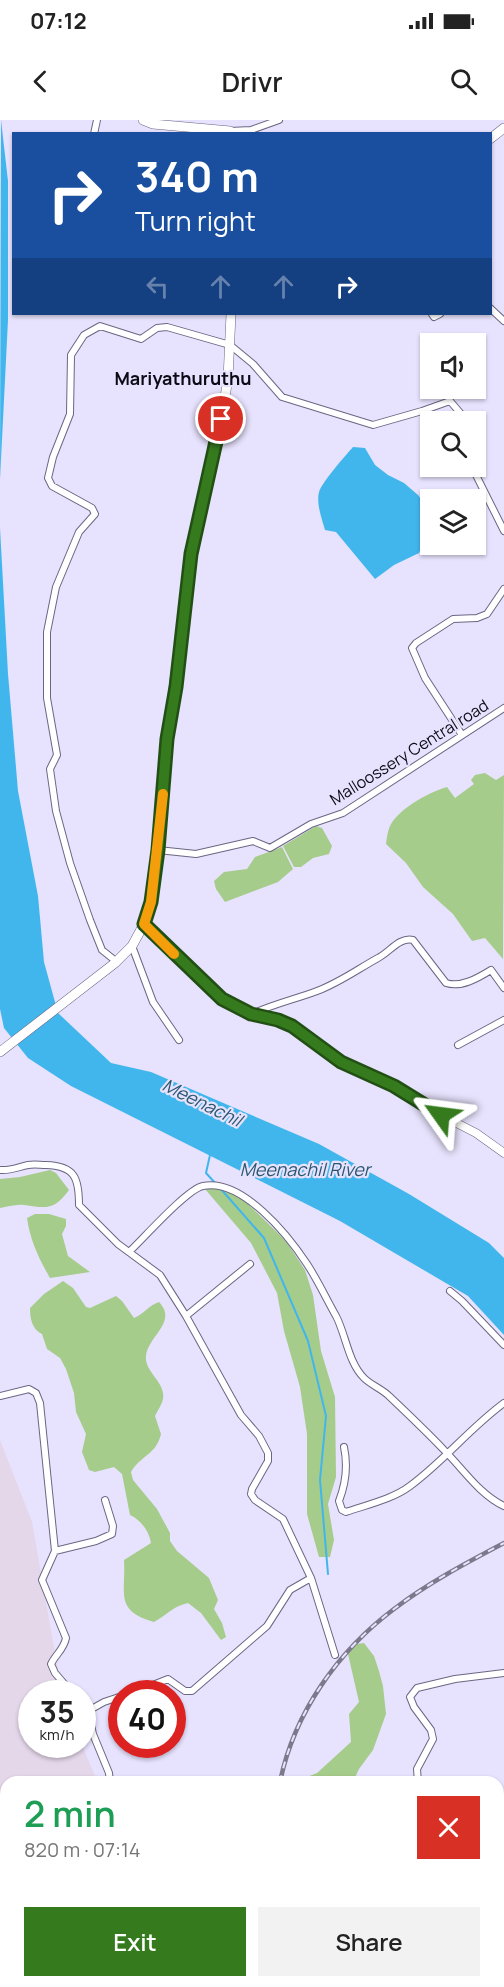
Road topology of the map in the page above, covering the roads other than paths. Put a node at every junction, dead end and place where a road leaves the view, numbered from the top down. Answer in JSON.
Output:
{"nodes":[{"id":1,"x":143,"y":120,"type":"edge"},
{"id":2,"x":230,"y":120,"type":"edge"},
{"id":3,"x":279,"y":120,"type":"edge"},
{"id":4,"x":504,"y":128,"type":"edge"},
{"id":5,"x":230,"y":132,"type":"edge"},
{"id":6,"x":492,"y":138,"type":"edge"},
{"id":7,"x":492,"y":310,"type":"edge"},
{"id":8,"x":231,"y":315,"type":"edge"},
{"id":9,"x":504,"y":321,"type":"edge"},
{"id":10,"x":230,"y":345,"type":"junction"},
{"id":11,"x":422,"y":411,"type":"edge"},
{"id":12,"x":459,"y":411,"type":"edge"},
{"id":13,"x":420,"y":412,"type":"edge"},
{"id":14,"x":477,"y":477,"type":"edge"},
{"id":15,"x":504,"y":531,"type":"edge"},
{"id":16,"x":504,"y":589,"type":"edge"},
{"id":17,"x":504,"y":708,"type":"edge"},
{"id":18,"x":462,"y":735,"type":"junction"},
{"id":19,"x":158,"y":850,"type":"junction"},
{"id":20,"x":144,"y":924,"type":"junction"},
{"id":21,"x":132,"y":946,"type":"junction"},
{"id":22,"x":116,"y":962,"type":"junction"},
{"id":23,"x":504,"y":988,"type":"edge"},
{"id":24,"x":251,"y":1014,"type":"junction"},
{"id":25,"x":504,"y":1020,"type":"edge"},
{"id":26,"x":179,"y":1040,"type":"dead end"},
{"id":27,"x":458,"y":1045,"type":"dead end"},
{"id":28,"x":2,"y":1051,"type":"edge"},
{"id":29,"x":504,"y":1153,"type":"edge"},
{"id":30,"x":0,"y":1170,"type":"edge"},
{"id":31,"x":129,"y":1252,"type":"junction"},
{"id":32,"x":250,"y":1264,"type":"dead end"},
{"id":33,"x":450,"y":1291,"type":"dead end"},
{"id":34,"x":186,"y":1316,"type":"junction"},
{"id":35,"x":504,"y":1345,"type":"edge"},
{"id":36,"x":0,"y":1396,"type":"edge"},
{"id":37,"x":504,"y":1403,"type":"edge"},
{"id":38,"x":344,"y":1447,"type":"dead end"},
{"id":39,"x":448,"y":1454,"type":"junction"},
{"id":40,"x":105,"y":1500,"type":"dead end"},
{"id":41,"x":504,"y":1506,"type":"edge"},
{"id":42,"x":55,"y":1551,"type":"junction"},
{"id":43,"x":311,"y":1578,"type":"junction"},
{"id":44,"x":335,"y":1655,"type":"dead end"},
{"id":45,"x":504,"y":1673,"type":"edge"},
{"id":46,"x":61,"y":1680,"type":"edge"},
{"id":47,"x":186,"y":1691,"type":"edge"},
{"id":48,"x":96,"y":1741,"type":"edge"},
{"id":49,"x":110,"y":1776,"type":"edge"},
{"id":50,"x":418,"y":1776,"type":"edge"}],
"edges":[{"from":1,"to":5,"type":"main road"},
{"from":2,"to":5,"type":"main road"},
{"from":3,"to":5,"type":"street"},
{"from":4,"to":6,"type":"main road"},
{"from":7,"to":9,"type":"street"},
{"from":8,"to":10,"type":"main road"},
{"from":10,"to":13,"type":"street"},
{"from":10,"to":19,"type":"main road"},
{"from":10,"to":22,"type":"street"},
{"from":11,"to":12,"type":"street"},
{"from":14,"to":15,"type":"street"},
{"from":16,"to":18,"type":"street"},
{"from":17,"to":18,"type":"street","name":"Malloossery Central road"},
{"from":18,"to":19,"type":"street","name":"Malloossery Central road"},
{"from":19,"to":20,"type":"main road"},
{"from":20,"to":21,"type":"main road"},
{"from":20,"to":24,"type":"street"},
{"from":21,"to":22,"type":"main road"},
{"from":21,"to":26,"type":"street"},
{"from":22,"to":28,"type":"main road"},
{"from":23,"to":24,"type":"street"},
{"from":24,"to":29,"type":"street"},
{"from":25,"to":27,"type":"street"},
{"from":30,"to":31,"type":"street"},
{"from":31,"to":34,"type":"street"},
{"from":31,"to":39,"type":"street"},
{"from":32,"to":34,"type":"street"},
{"from":33,"to":35,"type":"street"},
{"from":34,"to":43,"type":"street"},
{"from":36,"to":42,"type":"street"},
{"from":37,"to":39,"type":"street"},
{"from":38,"to":39,"type":"street"},
{"from":39,"to":41,"type":"street"},
{"from":40,"to":42,"type":"street"},
{"from":42,"to":46,"type":"street"},
{"from":43,"to":44,"type":"street"},
{"from":43,"to":47,"type":"street"},
{"from":45,"to":50,"type":"street"},
{"from":48,"to":49,"type":"street"}]}
